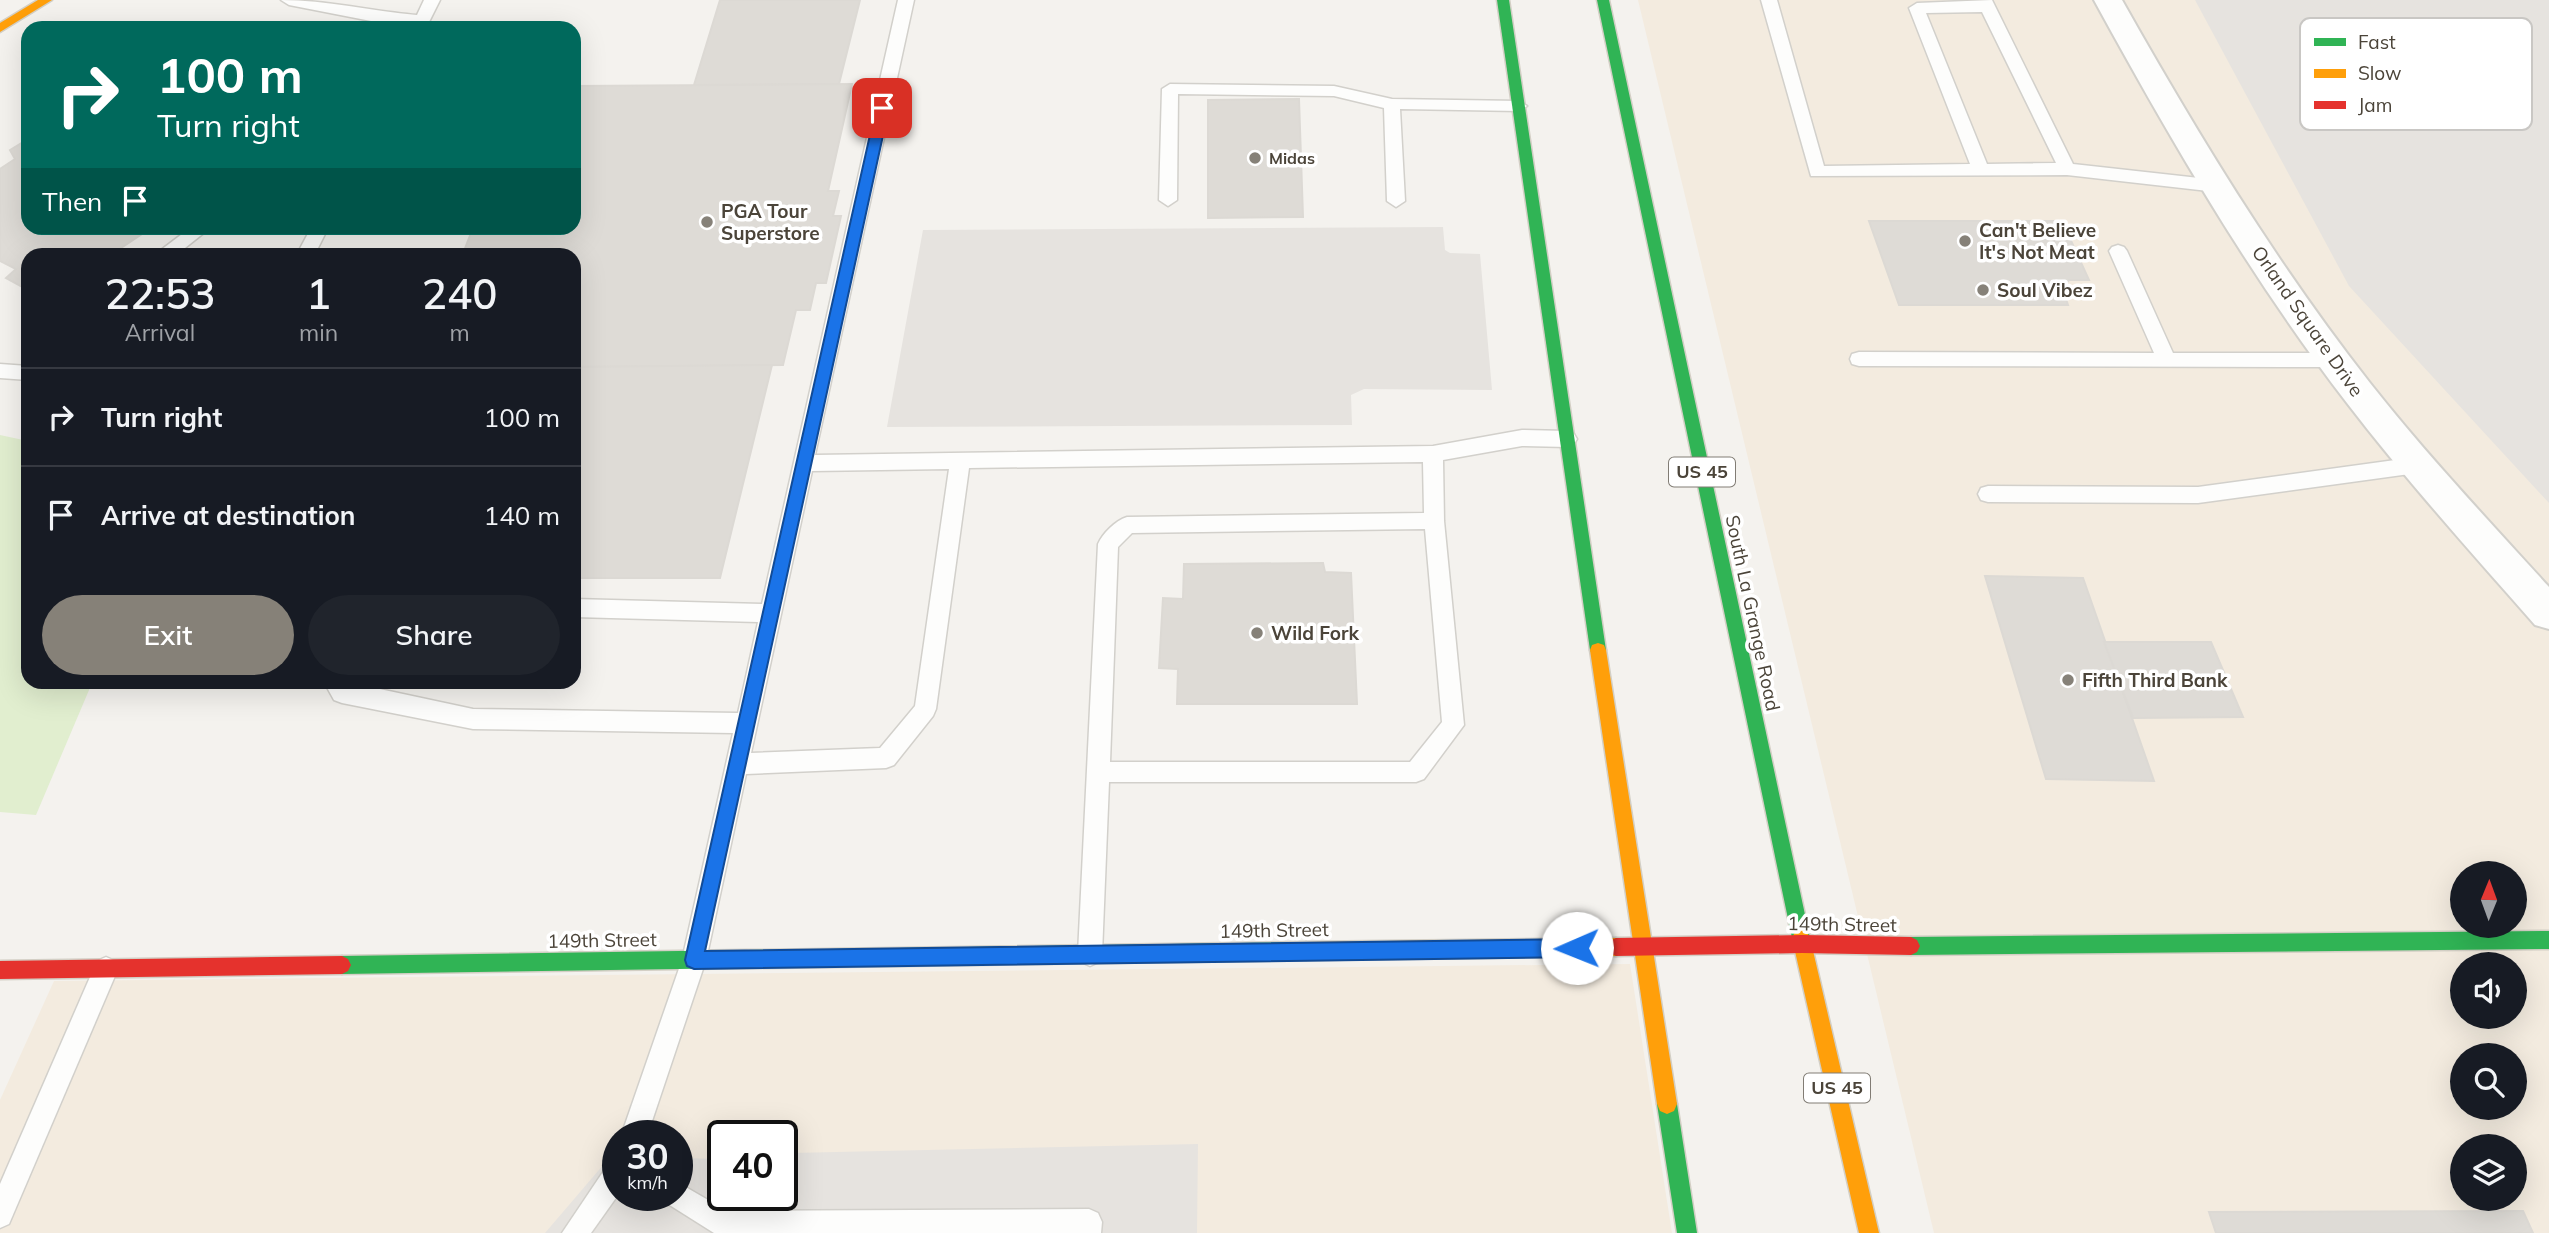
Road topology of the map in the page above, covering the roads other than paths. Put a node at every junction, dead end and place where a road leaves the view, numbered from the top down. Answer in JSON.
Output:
{"nodes":[{"id":1,"x":46,"y":0,"type":"edge"},
{"id":2,"x":289,"y":0,"type":"edge"},
{"id":3,"x":432,"y":0,"type":"edge"},
{"id":4,"x":906,"y":0,"type":"edge"},
{"id":5,"x":1503,"y":0,"type":"edge"},
{"id":6,"x":1602,"y":0,"type":"edge"},
{"id":7,"x":1769,"y":0,"type":"edge"},
{"id":8,"x":2108,"y":0,"type":"edge"},
{"id":9,"x":1986,"y":3,"type":"edge"},
{"id":10,"x":402,"y":21,"type":"edge"},
{"id":11,"x":422,"y":21,"type":"edge"},
{"id":12,"x":0,"y":28,"type":"edge"},
{"id":13,"x":1392,"y":104,"type":"junction"},
{"id":14,"x":1518,"y":106,"type":"junction"},
{"id":15,"x":2067,"y":169,"type":"junction"},
{"id":16,"x":1981,"y":170,"type":"junction"},
{"id":17,"x":2217,"y":187,"type":"junction"},
{"id":18,"x":1168,"y":200,"type":"dead end"},
{"id":19,"x":1396,"y":201,"type":"dead end"},
{"id":20,"x":191,"y":235,"type":"edge"},
{"id":21,"x":173,"y":248,"type":"edge"},
{"id":22,"x":2118,"y":251,"type":"dead end"},
{"id":23,"x":1859,"y":359,"type":"dead end"},
{"id":24,"x":2167,"y":360,"type":"junction"},
{"id":25,"x":2333,"y":360,"type":"junction"},
{"id":26,"x":1567,"y":439,"type":"junction"},
{"id":27,"x":1433,"y":454,"type":"junction"},
{"id":28,"x":960,"y":461,"type":"junction"},
{"id":29,"x":804,"y":463,"type":"junction"},
{"id":30,"x":2417,"y":465,"type":"junction"},
{"id":31,"x":1988,"y":494,"type":"dead end"},
{"id":32,"x":1434,"y":522,"type":"junction"},
{"id":33,"x":581,"y":608,"type":"edge"},
{"id":34,"x":771,"y":613,"type":"junction"},
{"id":35,"x":2549,"y":613,"type":"edge"},
{"id":36,"x":339,"y":689,"type":"edge"},
{"id":37,"x":746,"y":723,"type":"junction"},
{"id":38,"x":737,"y":764,"type":"junction"},
{"id":39,"x":1098,"y":772,"type":"junction"},
{"id":40,"x":2549,"y":940,"type":"edge"},
{"id":41,"x":1802,"y":944,"type":"junction"},
{"id":42,"x":1642,"y":947,"type":"junction"},
{"id":43,"x":1090,"y":954,"type":"junction"},
{"id":44,"x":694,"y":960,"type":"junction"},
{"id":45,"x":106,"y":969,"type":"junction"},
{"id":46,"x":0,"y":970,"type":"edge"},
{"id":47,"x":639,"y":1120,"type":"edge"},
{"id":48,"x":602,"y":1195,"type":"edge"},
{"id":49,"x":693,"y":1205,"type":"edge"},
{"id":50,"x":0,"y":1214,"type":"edge"},
{"id":51,"x":575,"y":1233,"type":"edge"},
{"id":52,"x":1088,"y":1233,"type":"edge"},
{"id":53,"x":1687,"y":1233,"type":"edge"},
{"id":54,"x":1869,"y":1233,"type":"edge"}],
"edges":[{"from":1,"to":12,"type":"main road"},
{"from":2,"to":10,"type":"lane"},
{"from":3,"to":11,"type":"lane"},
{"from":4,"to":29,"type":"lane"},
{"from":5,"to":14,"type":"main road"},
{"from":6,"to":41,"type":"main road","name":"South La Grange Road","number":"US 45"},
{"from":7,"to":16,"type":"lane"},
{"from":8,"to":17,"type":"street","name":"Orland Square Drive"},
{"from":9,"to":15,"type":"lane"},
{"from":9,"to":16,"type":"lane"},
{"from":13,"to":14,"type":"lane"},
{"from":13,"to":18,"type":"lane"},
{"from":13,"to":19,"type":"lane"},
{"from":14,"to":26,"type":"main road"},
{"from":15,"to":16,"type":"lane"},
{"from":15,"to":17,"type":"lane"},
{"from":17,"to":25,"type":"street","name":"Orland Square Drive"},
{"from":20,"to":21,"type":"lane"},
{"from":22,"to":24,"type":"lane"},
{"from":23,"to":24,"type":"lane"},
{"from":24,"to":25,"type":"lane"},
{"from":25,"to":30,"type":"street","name":"Orland Square Drive"},
{"from":26,"to":27,"type":"lane"},
{"from":26,"to":42,"type":"main road"},
{"from":27,"to":28,"type":"lane"},
{"from":27,"to":32,"type":"lane"},
{"from":28,"to":29,"type":"lane"},
{"from":28,"to":38,"type":"lane"},
{"from":29,"to":34,"type":"lane"},
{"from":30,"to":31,"type":"lane"},
{"from":30,"to":35,"type":"street","name":"Orland Square Drive"},
{"from":32,"to":39,"type":"lane"},
{"from":32,"to":39,"type":"lane"},
{"from":33,"to":34,"type":"lane"},
{"from":34,"to":37,"type":"lane"},
{"from":36,"to":37,"type":"lane"},
{"from":37,"to":38,"type":"lane"},
{"from":38,"to":44,"type":"lane"},
{"from":39,"to":43,"type":"lane"},
{"from":40,"to":41,"type":"main road","name":"149th Street"},
{"from":41,"to":42,"type":"main road","name":"149th Street"},
{"from":41,"to":54,"type":"main road","name":"South La Grange Road","number":"US 45"},
{"from":42,"to":43,"type":"main road","name":"149th Street"},
{"from":42,"to":53,"type":"main road"},
{"from":43,"to":44,"type":"main road","name":"149th Street"},
{"from":44,"to":45,"type":"main road","name":"149th Street"},
{"from":44,"to":47,"type":"lane"},
{"from":45,"to":46,"type":"main road","name":"149th Street"},
{"from":45,"to":50,"type":"lane"},
{"from":48,"to":51,"type":"lane"},
{"from":49,"to":52,"type":"lane"}]}
